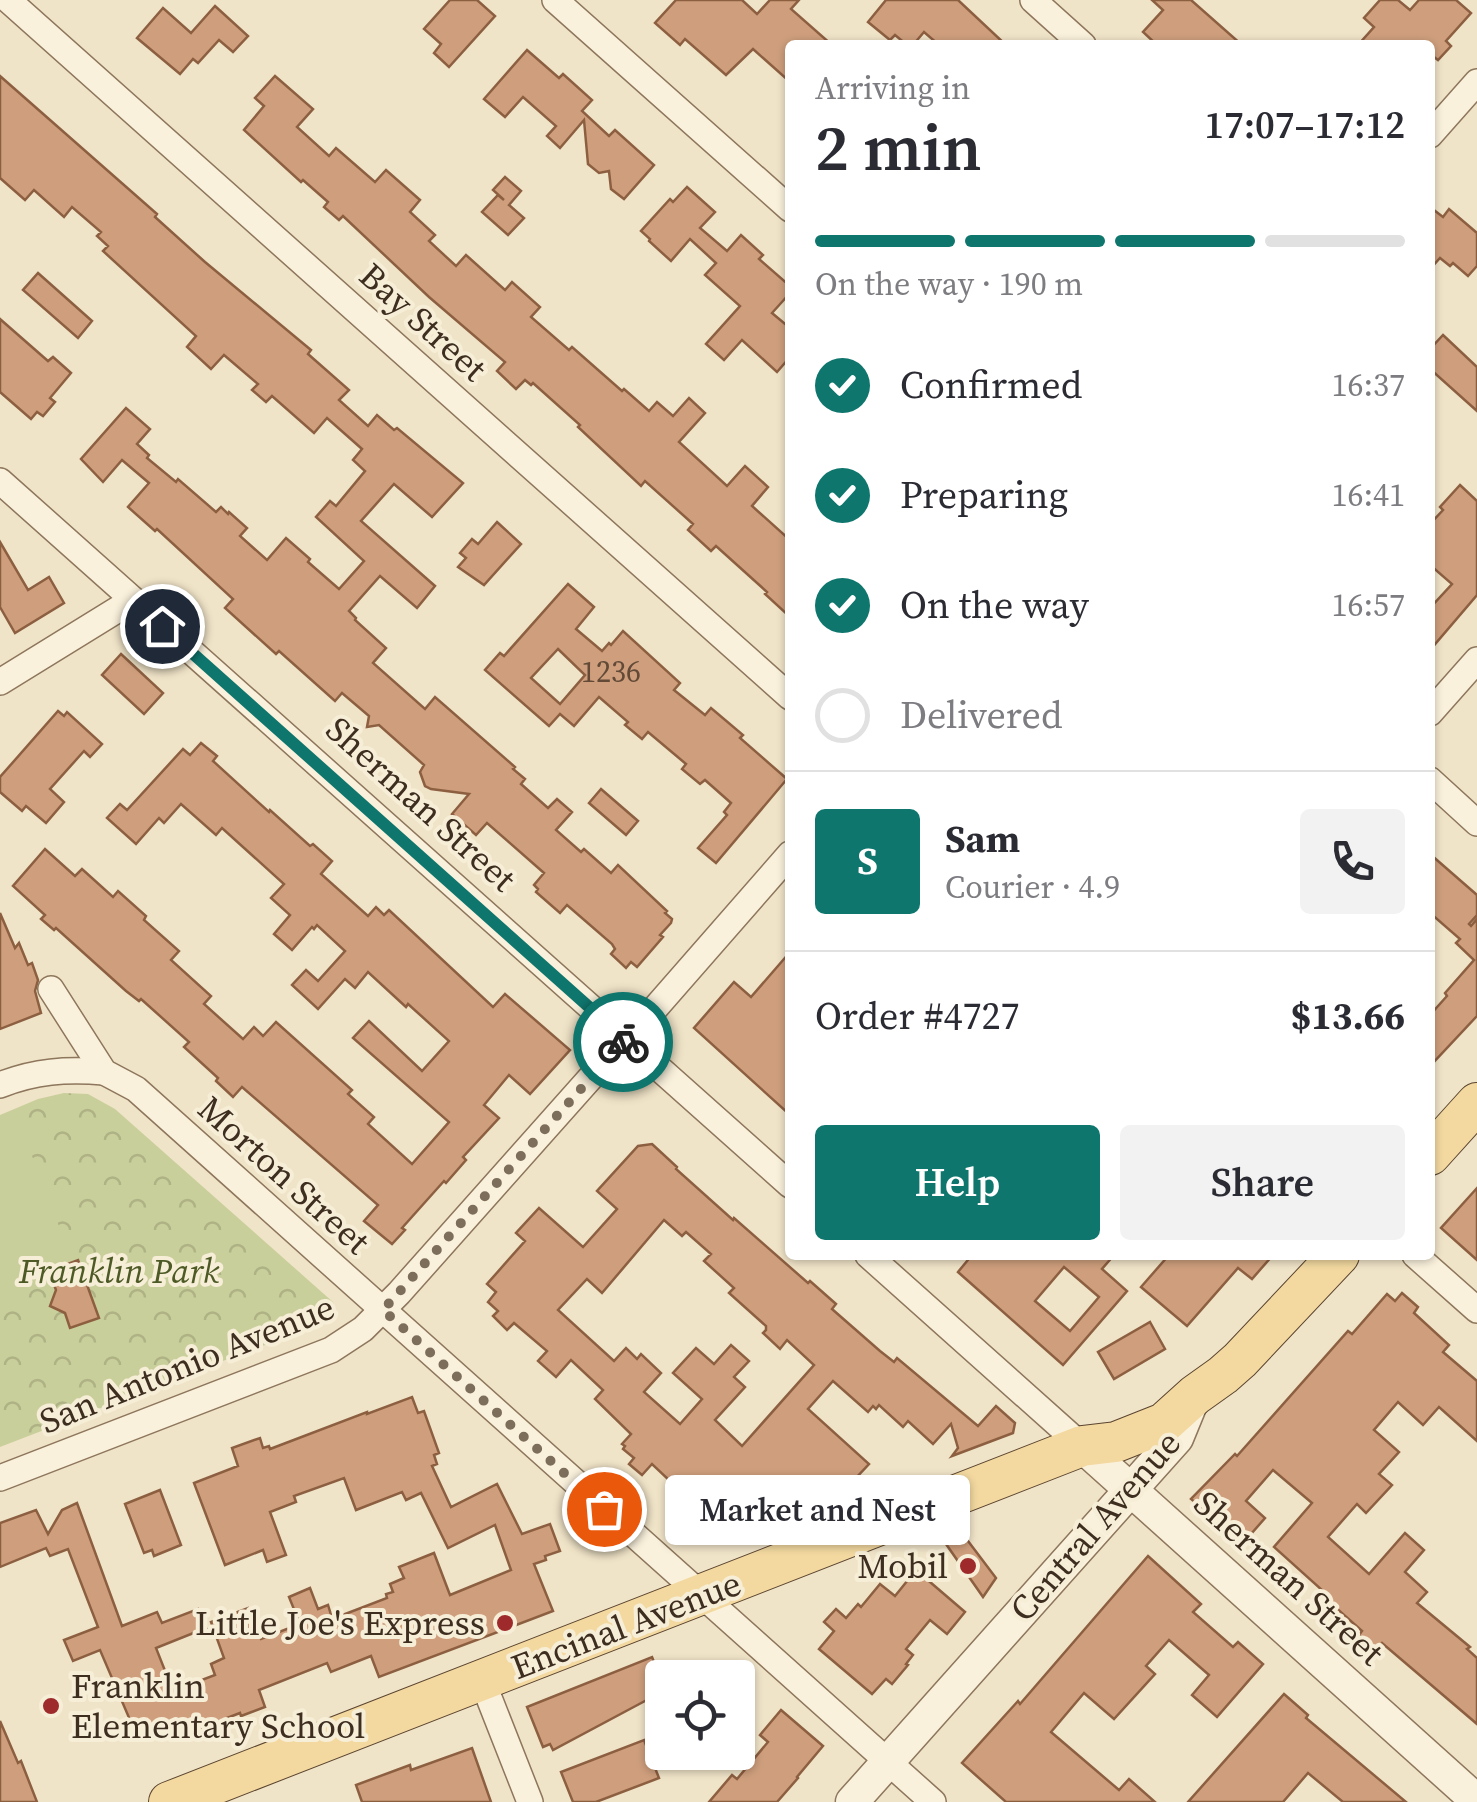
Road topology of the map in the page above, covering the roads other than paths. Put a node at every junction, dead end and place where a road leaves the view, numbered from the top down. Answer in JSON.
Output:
{"nodes":[{"id":1,"x":8,"y":0,"type":"edge"},
{"id":2,"x":555,"y":0,"type":"edge"},
{"id":3,"x":1033,"y":0,"type":"edge"},
{"id":4,"x":1078,"y":40,"type":"edge"},
{"id":5,"x":1477,"y":82,"type":"edge"},
{"id":6,"x":1435,"y":129,"type":"edge"},
{"id":7,"x":785,"y":205,"type":"edge"},
{"id":8,"x":0,"y":481,"type":"edge"},
{"id":9,"x":133,"y":600,"type":"junction"},
{"id":10,"x":1477,"y":660,"type":"edge"},
{"id":11,"x":0,"y":682,"type":"edge"},
{"id":12,"x":785,"y":693,"type":"edge"},
{"id":13,"x":1435,"y":707,"type":"edge"},
{"id":14,"x":1435,"y":785,"type":"edge"},
{"id":15,"x":1477,"y":823,"type":"edge"},
{"id":16,"x":785,"y":860,"type":"edge"},
{"id":17,"x":51,"y":989,"type":"dead end"},
{"id":18,"x":626,"y":1040,"type":"junction"},
{"id":19,"x":104,"y":1072,"type":"junction"},
{"id":20,"x":0,"y":1085,"type":"edge"},
{"id":21,"x":1477,"y":1103,"type":"edge"},
{"id":22,"x":1435,"y":1149,"type":"edge"},
{"id":23,"x":785,"y":1182,"type":"edge"},
{"id":24,"x":874,"y":1260,"type":"edge"},
{"id":25,"x":1334,"y":1260,"type":"edge"},
{"id":26,"x":1421,"y":1260,"type":"edge"},
{"id":27,"x":383,"y":1310,"type":"junction"},
{"id":28,"x":1477,"y":1310,"type":"edge"},
{"id":29,"x":1194,"y":1395,"type":"junction"},
{"id":30,"x":1082,"y":1446,"type":"junction"},
{"id":31,"x":0,"y":1478,"type":"edge"},
{"id":32,"x":1131,"y":1490,"type":"junction"},
{"id":33,"x":702,"y":1595,"type":"junction"},
{"id":34,"x":482,"y":1680,"type":"junction"},
{"id":35,"x":888,"y":1762,"type":"junction"},
{"id":36,"x":1477,"y":1801,"type":"edge"},
{"id":37,"x":169,"y":1802,"type":"edge"},
{"id":38,"x":530,"y":1802,"type":"edge"},
{"id":39,"x":852,"y":1802,"type":"edge"},
{"id":40,"x":933,"y":1802,"type":"edge"}],
"edges":[{"from":1,"to":12,"type":"street","name":"Bay Street"},
{"from":2,"to":7,"type":"street"},
{"from":3,"to":4,"type":"street"},
{"from":5,"to":6,"type":"street"},
{"from":8,"to":9,"type":"street","name":"Sherman Street"},
{"from":9,"to":11,"type":"street"},
{"from":9,"to":18,"type":"street","name":"Sherman Street"},
{"from":10,"to":13,"type":"street"},
{"from":14,"to":15,"type":"street"},
{"from":16,"to":18,"type":"street","name":"San Antonio Avenue"},
{"from":17,"to":19,"type":"street","name":"Morton Street"},
{"from":18,"to":23,"type":"street","name":"Sherman Street"},
{"from":18,"to":27,"type":"street","name":"San Antonio Avenue"},
{"from":19,"to":20,"type":"street"},
{"from":19,"to":27,"type":"street","name":"Morton Street"},
{"from":21,"to":22,"type":"main road"},
{"from":24,"to":30,"type":"street","name":"Sherman Street"},
{"from":25,"to":29,"type":"main road","name":"Central Avenue"},
{"from":26,"to":28,"type":"street"},
{"from":27,"to":31,"type":"street","name":"San Antonio Avenue"},
{"from":27,"to":33,"type":"street","name":"Morton Street"},
{"from":29,"to":30,"type":"main road","name":"Encinal Avenue"},
{"from":29,"to":32,"type":"street","name":"Central Avenue"},
{"from":30,"to":32,"type":"street","name":"Sherman Street"},
{"from":30,"to":33,"type":"main road","name":"Encinal Avenue"},
{"from":32,"to":35,"type":"street","name":"Central Avenue"},
{"from":32,"to":36,"type":"street","name":"Sherman Street"},
{"from":33,"to":34,"type":"main road","name":"Encinal Avenue"},
{"from":33,"to":35,"type":"street","name":"Morton Street"},
{"from":34,"to":37,"type":"main road","name":"Encinal Avenue"},
{"from":34,"to":38,"type":"street"},
{"from":35,"to":39,"type":"street","name":"Central Avenue"},
{"from":35,"to":40,"type":"street","name":"Morton Street"}]}
